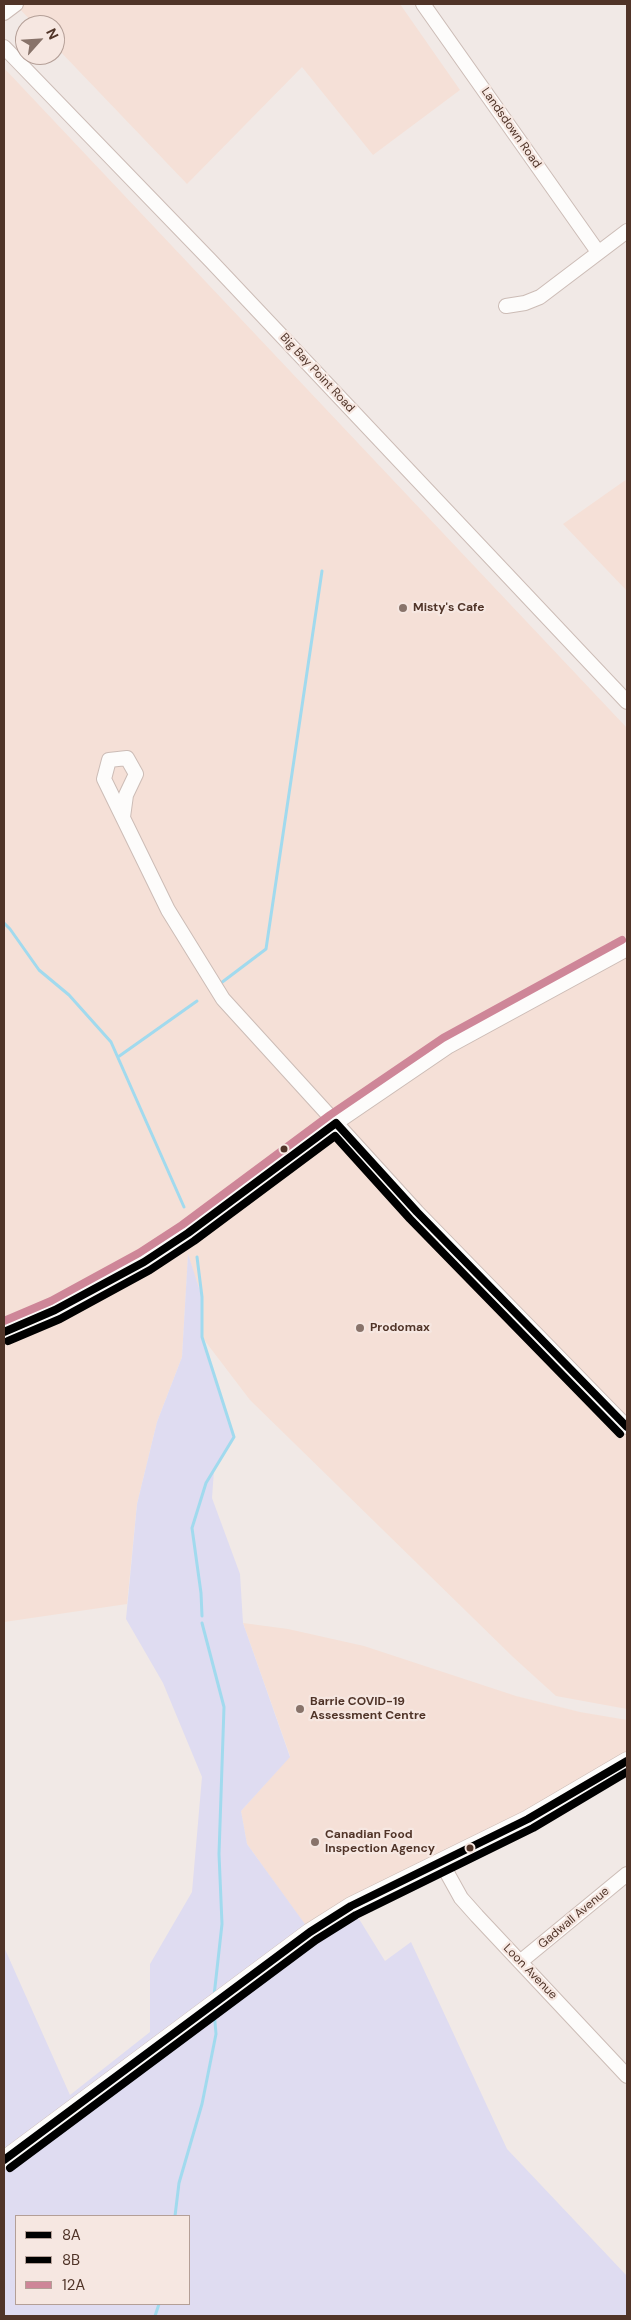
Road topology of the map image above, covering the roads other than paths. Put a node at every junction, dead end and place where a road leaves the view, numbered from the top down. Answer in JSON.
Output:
{"nodes":[{"id":1,"x":16,"y":4,"type":"edge"},
{"id":2,"x":423,"y":4,"type":"edge"},
{"id":3,"x":4,"y":13,"type":"edge"},
{"id":4,"x":4,"y":47,"type":"edge"},
{"id":5,"x":627,"y":231,"type":"edge"},
{"id":6,"x":598,"y":252,"type":"junction"},
{"id":7,"x":506,"y":306,"type":"dead end"},
{"id":8,"x":627,"y":702,"type":"edge"},
{"id":9,"x":123,"y":817,"type":"dead end"},
{"id":10,"x":627,"y":949,"type":"edge"},
{"id":11,"x":336,"y":1123,"type":"junction"},
{"id":12,"x":4,"y":1332,"type":"edge"},
{"id":13,"x":627,"y":1427,"type":"edge"},
{"id":14,"x":627,"y":1761,"type":"edge"},
{"id":15,"x":441,"y":1862,"type":"junction"},
{"id":16,"x":624,"y":1880,"type":"edge"},
{"id":17,"x":520,"y":1962,"type":"junction"},
{"id":18,"x":627,"y":2076,"type":"edge"},
{"id":19,"x":4,"y":2160,"type":"edge"}],
"edges":[{"from":1,"to":3,"type":"street"},
{"from":2,"to":6,"type":"street","name":"Landsdown Road"},
{"from":4,"to":8,"type":"street","name":"Big Bay Point Road"},
{"from":5,"to":6,"type":"street"},
{"from":6,"to":7,"type":"street"},
{"from":9,"to":11,"type":"street"},
{"from":10,"to":11,"type":"street"},
{"from":11,"to":12,"type":"street"},
{"from":11,"to":13,"type":"street"},
{"from":14,"to":15,"type":"main road"},
{"from":15,"to":17,"type":"street","name":"Loon Avenue"},
{"from":15,"to":19,"type":"main road"},
{"from":16,"to":17,"type":"street","name":"Gadwall Avenue"},
{"from":17,"to":18,"type":"street","name":"Loon Avenue"}]}
